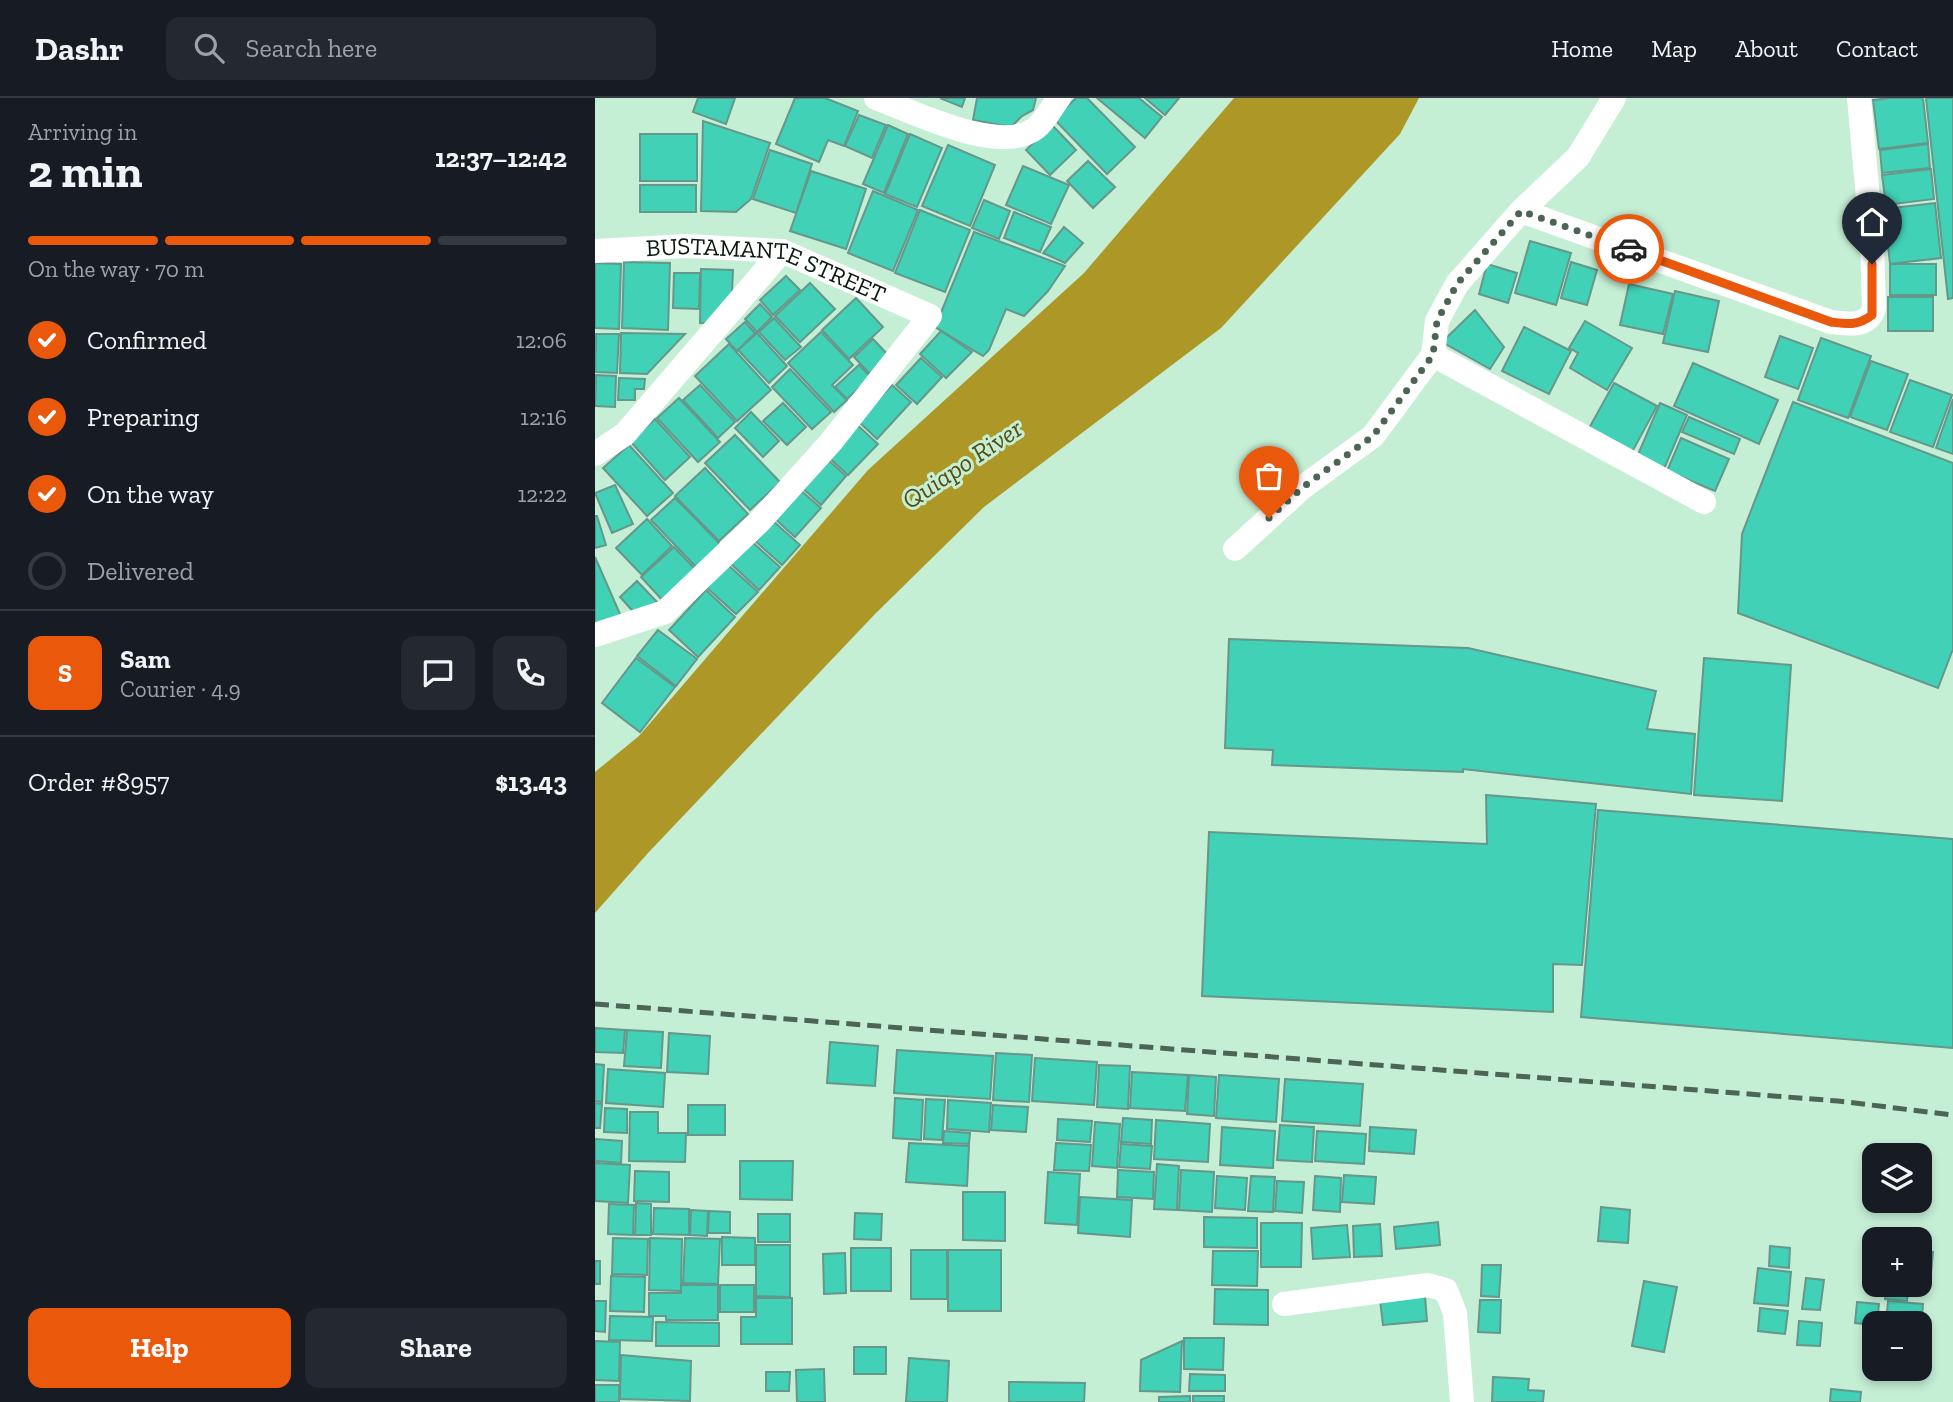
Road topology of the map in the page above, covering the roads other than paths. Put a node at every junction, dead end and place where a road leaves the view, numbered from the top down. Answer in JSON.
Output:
{"nodes":[{"id":1,"x":876,"y":98,"type":"edge"},
{"id":2,"x":1059,"y":98,"type":"edge"},
{"id":3,"x":1614,"y":98,"type":"edge"},
{"id":4,"x":1859,"y":98,"type":"edge"},
{"id":5,"x":1521,"y":211,"type":"junction"},
{"id":6,"x":595,"y":251,"type":"edge"},
{"id":7,"x":782,"y":251,"type":"junction"},
{"id":8,"x":1433,"y":355,"type":"junction"},
{"id":9,"x":595,"y":454,"type":"edge"},
{"id":10,"x":1704,"y":502,"type":"dead end"},
{"id":11,"x":1235,"y":549,"type":"dead end"},
{"id":12,"x":595,"y":635,"type":"edge"},
{"id":13,"x":1284,"y":1304,"type":"dead end"},
{"id":14,"x":1462,"y":1402,"type":"edge"}],
"edges":[{"from":1,"to":2,"type":"street"},
{"from":3,"to":5,"type":"street"},
{"from":4,"to":5,"type":"street"},
{"from":5,"to":8,"type":"street"},
{"from":6,"to":7,"type":"street","name":"BUSTAMANTE STREET"},
{"from":7,"to":9,"type":"street"},
{"from":7,"to":12,"type":"street","name":"BUSTAMANTE STREET"},
{"from":8,"to":10,"type":"street"},
{"from":8,"to":11,"type":"street"},
{"from":13,"to":14,"type":"street"}]}
